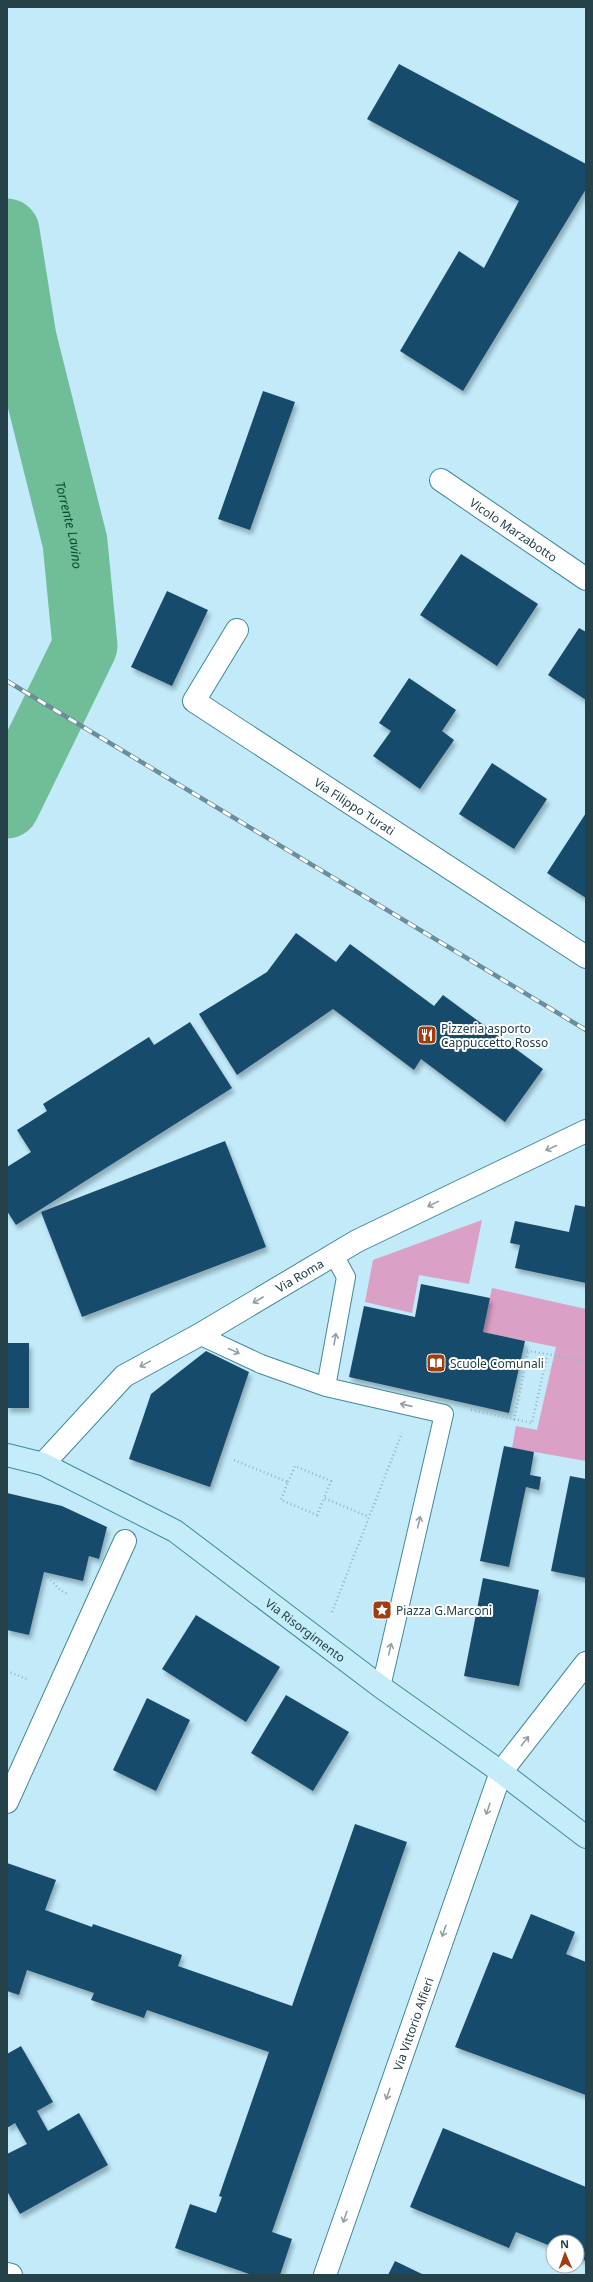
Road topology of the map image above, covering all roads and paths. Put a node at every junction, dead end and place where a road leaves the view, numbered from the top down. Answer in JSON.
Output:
{"nodes":[{"id":1,"x":441,"y":480,"type":"dead end"},
{"id":2,"x":586,"y":579,"type":"edge"},
{"id":3,"x":237,"y":630,"type":"dead end"},
{"id":4,"x":586,"y":957,"type":"edge"},
{"id":5,"x":586,"y":1131,"type":"edge"},
{"id":6,"x":334,"y":1256,"type":"junction"},
{"id":7,"x":199,"y":1335,"type":"junction"},
{"id":8,"x":524,"y":1350,"type":"dead end"},
{"id":9,"x":528,"y":1352,"type":"junction"},
{"id":10,"x":547,"y":1355,"type":"junction"},
{"id":11,"x":586,"y":1361,"type":"edge"},
{"id":12,"x":326,"y":1387,"type":"junction"},
{"id":13,"x":402,"y":1432,"type":"dead end"},
{"id":14,"x":7,"y":1455,"type":"edge"},
{"id":15,"x":234,"y":1460,"type":"dead end"},
{"id":16,"x":43,"y":1464,"type":"junction"},
{"id":17,"x":288,"y":1482,"type":"junction"},
{"id":18,"x":324,"y":1498,"type":"junction"},
{"id":19,"x":369,"y":1517,"type":"junction"},
{"id":20,"x":125,"y":1541,"type":"dead end"},
{"id":21,"x":48,"y":1577,"type":"dead end"},
{"id":22,"x":60,"y":1590,"type":"dead end"},
{"id":23,"x":321,"y":1641,"type":"junction"},
{"id":24,"x":586,"y":1663,"type":"edge"},
{"id":25,"x":381,"y":1687,"type":"junction"},
{"id":26,"x":501,"y":1772,"type":"junction"},
{"id":27,"x":7,"y":1802,"type":"edge"},
{"id":28,"x":586,"y":1837,"type":"edge"},
{"id":29,"x":7,"y":2274,"type":"edge"},
{"id":30,"x":11,"y":2275,"type":"edge"},
{"id":31,"x":325,"y":2275,"type":"edge"}],
"edges":[{"from":1,"to":2,"type":"street","name":"Vicolo Marzabotto"},
{"from":3,"to":4,"type":"street","name":"Via Filippo Turati"},
{"from":5,"to":6,"type":"street","name":"Via Roma","one_way":true},
{"from":6,"to":7,"type":"street","name":"Via Roma","one_way":true},
{"from":12,"to":6,"type":"lane","one_way":true},
{"from":7,"to":12,"type":"lane","one_way":true},
{"from":7,"to":16,"type":"street","name":"Via Roma","one_way":true},
{"from":8,"to":9,"type":"path"},
{"from":9,"to":10,"type":"path"},
{"from":9,"to":10,"type":"path"},
{"from":10,"to":11,"type":"path"},
{"from":25,"to":12,"type":"lane","one_way":true},
{"from":13,"to":19,"type":"path"},
{"from":14,"to":16,"type":"main road","name":"Via Risorgimento"},
{"from":15,"to":17,"type":"path"},
{"from":16,"to":23,"type":"main road","name":"Via Risorgimento"},
{"from":17,"to":18,"type":"path"},
{"from":17,"to":18,"type":"path"},
{"from":18,"to":19,"type":"path"},
{"from":19,"to":23,"type":"path"},
{"from":20,"to":27,"type":"street"},
{"from":21,"to":22,"type":"path"},
{"from":23,"to":25,"type":"main road","name":"Via Risorgimento"},
{"from":26,"to":24,"type":"street","name":"Via Vittorio Alfieri","one_way":true},
{"from":25,"to":26,"type":"main road","name":"Via Risorgimento"},
{"from":26,"to":28,"type":"main road","name":"Via Risorgimento"},
{"from":26,"to":31,"type":"street","name":"Via Vittorio Alfieri","one_way":true},
{"from":29,"to":30,"type":"street"}]}
